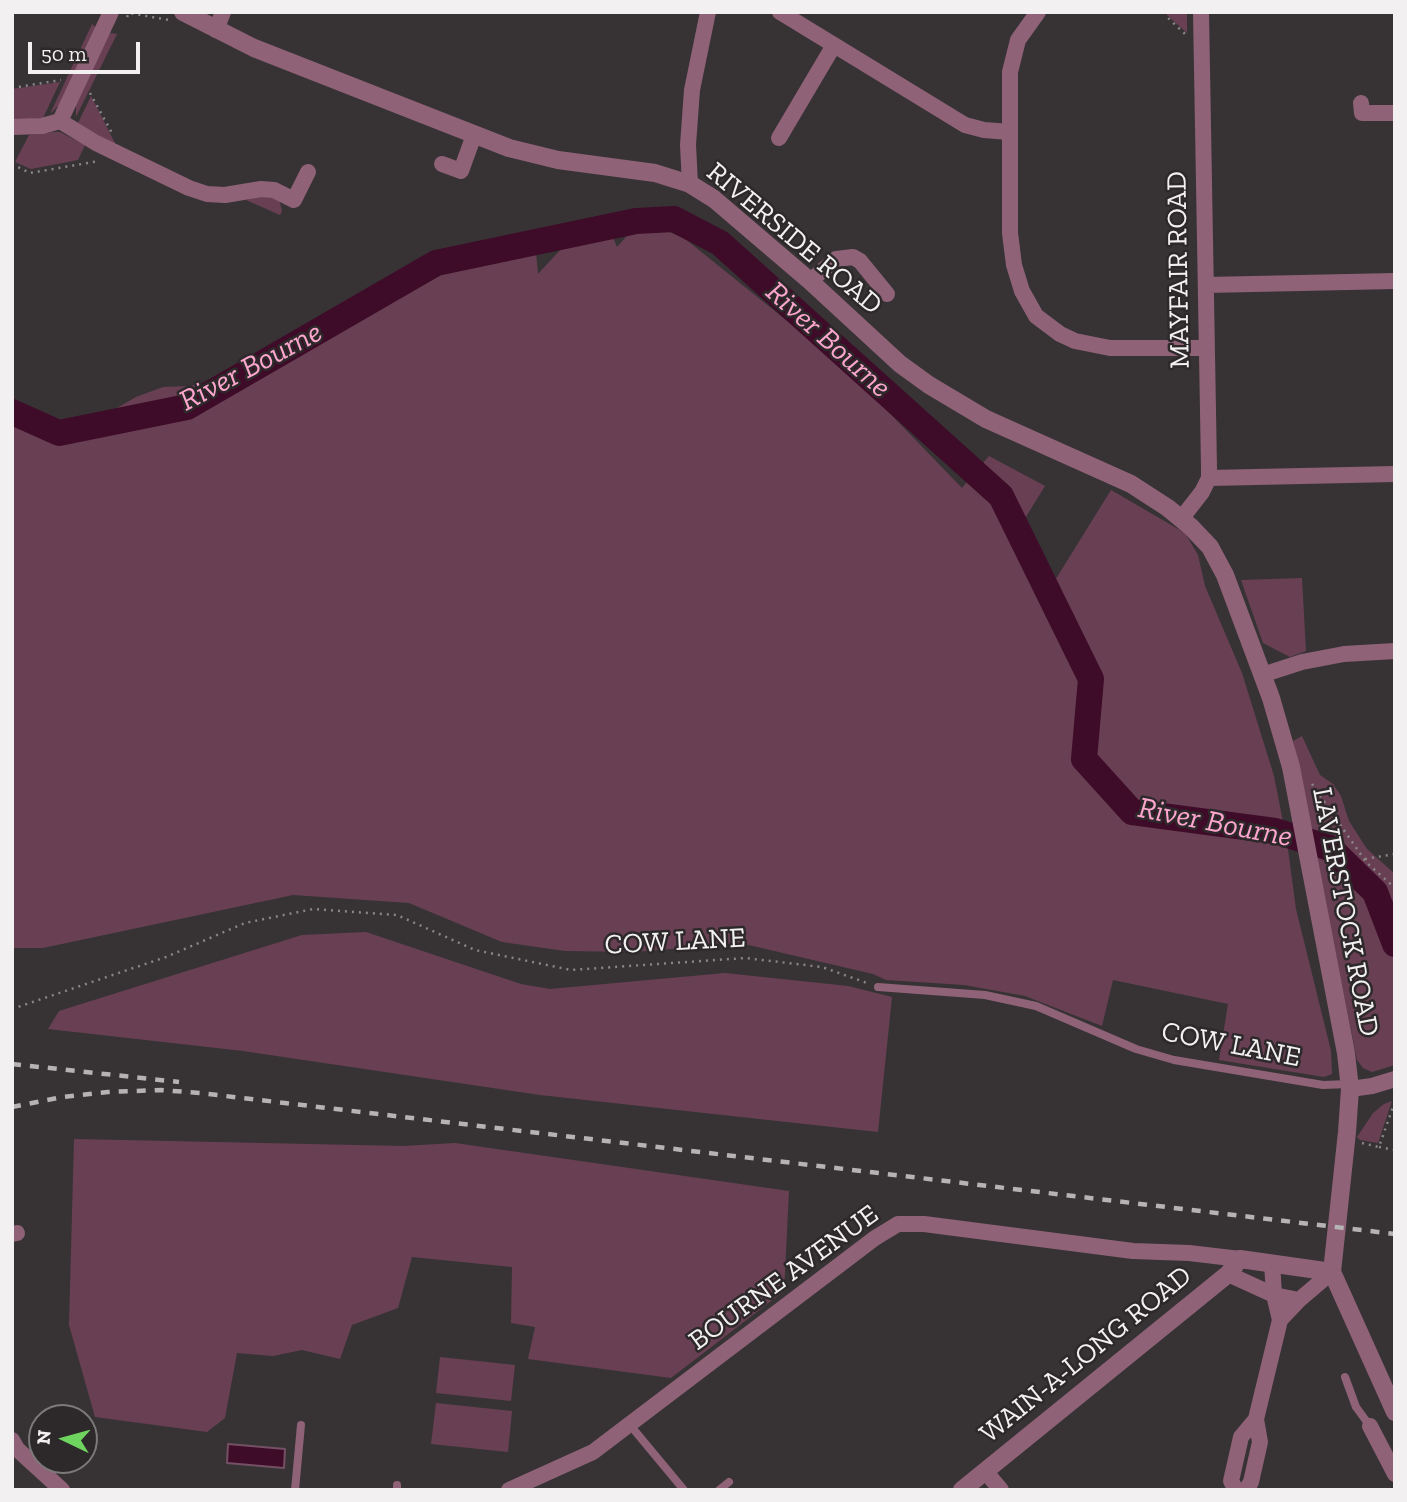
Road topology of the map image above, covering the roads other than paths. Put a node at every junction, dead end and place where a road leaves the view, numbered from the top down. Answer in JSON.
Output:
{"nodes":[{"id":1,"x":111,"y":12,"type":"edge"},
{"id":2,"x":223,"y":12,"type":"edge"},
{"id":3,"x":708,"y":12,"type":"edge"},
{"id":4,"x":780,"y":12,"type":"edge"},
{"id":5,"x":1038,"y":12,"type":"edge"},
{"id":6,"x":1201,"y":12,"type":"edge"},
{"id":7,"x":179,"y":17,"type":"edge"},
{"id":8,"x":216,"y":30,"type":"junction"},
{"id":9,"x":834,"y":46,"type":"junction"},
{"id":10,"x":1395,"y":113,"type":"edge"},
{"id":11,"x":1362,"y":114,"type":"dead end"},
{"id":12,"x":61,"y":121,"type":"junction"},
{"id":13,"x":12,"y":127,"type":"edge"},
{"id":14,"x":1009,"y":132,"type":"junction"},
{"id":15,"x":474,"y":135,"type":"junction"},
{"id":16,"x":779,"y":138,"type":"dead end"},
{"id":17,"x":442,"y":164,"type":"dead end"},
{"id":18,"x":307,"y":172,"type":"dead end"},
{"id":19,"x":690,"y":184,"type":"junction"},
{"id":20,"x":294,"y":200,"type":"junction"},
{"id":21,"x":287,"y":215,"type":"dead end"},
{"id":22,"x":810,"y":281,"type":"junction"},
{"id":23,"x":1395,"y":281,"type":"edge"},
{"id":24,"x":1206,"y":285,"type":"junction"},
{"id":25,"x":887,"y":295,"type":"dead end"},
{"id":26,"x":1206,"y":348,"type":"junction"},
{"id":27,"x":1395,"y":474,"type":"edge"},
{"id":28,"x":1209,"y":478,"type":"junction"},
{"id":29,"x":1181,"y":519,"type":"junction"},
{"id":30,"x":1395,"y":651,"type":"edge"},
{"id":31,"x":1262,"y":675,"type":"junction"},
{"id":32,"x":878,"y":987,"type":"road end"},
{"id":33,"x":1395,"y":1079,"type":"edge"},
{"id":34,"x":1349,"y":1086,"type":"junction"},
{"id":35,"x":1240,"y":1259,"type":"junction"},
{"id":36,"x":1272,"y":1263,"type":"junction"},
{"id":37,"x":1332,"y":1272,"type":"junction"},
{"id":38,"x":1228,"y":1274,"type":"junction"},
{"id":39,"x":1274,"y":1295,"type":"junction"},
{"id":40,"x":1299,"y":1300,"type":"junction"},
{"id":41,"x":1280,"y":1320,"type":"junction"},
{"id":42,"x":1345,"y":1377,"type":"dead end"},
{"id":43,"x":1395,"y":1412,"type":"edge"},
{"id":44,"x":1256,"y":1419,"type":"junction"},
{"id":45,"x":301,"y":1425,"type":"dead end"},
{"id":46,"x":629,"y":1425,"type":"junction"},
{"id":47,"x":1370,"y":1426,"type":"joint"},
{"id":48,"x":12,"y":1440,"type":"edge"},
{"id":49,"x":985,"y":1471,"type":"junction"},
{"id":50,"x":1395,"y":1474,"type":"edge"},
{"id":51,"x":729,"y":1482,"type":"dead end"},
{"id":52,"x":62,"y":1490,"type":"edge"},
{"id":53,"x":295,"y":1490,"type":"edge"},
{"id":54,"x":509,"y":1490,"type":"edge"},
{"id":55,"x":684,"y":1490,"type":"edge"},
{"id":56,"x":719,"y":1490,"type":"edge"},
{"id":57,"x":962,"y":1490,"type":"edge"},
{"id":58,"x":1001,"y":1490,"type":"edge"},
{"id":59,"x":1236,"y":1490,"type":"edge"},
{"id":60,"x":1245,"y":1490,"type":"edge"}],
"edges":[{"from":1,"to":12,"type":"street"},
{"from":2,"to":8,"type":"street"},
{"from":3,"to":19,"type":"street"},
{"from":4,"to":9,"type":"street"},
{"from":5,"to":14,"type":"street"},
{"from":6,"to":24,"type":"street","name":"MAYFAIR ROAD"},
{"from":7,"to":8,"type":"street","name":"RIVERSIDE ROAD"},
{"from":8,"to":15,"type":"street","name":"RIVERSIDE ROAD"},
{"from":9,"to":14,"type":"street"},
{"from":9,"to":16,"type":"street"},
{"from":10,"to":11,"type":"street"},
{"from":12,"to":13,"type":"street"},
{"from":12,"to":20,"type":"street"},
{"from":14,"to":26,"type":"street"},
{"from":15,"to":17,"type":"street"},
{"from":15,"to":19,"type":"street","name":"RIVERSIDE ROAD"},
{"from":18,"to":20,"type":"street"},
{"from":19,"to":22,"type":"street","name":"RIVERSIDE ROAD"},
{"from":20,"to":21,"type":"street"},
{"from":22,"to":25,"type":"street"},
{"from":22,"to":29,"type":"street","name":"RIVERSIDE ROAD"},
{"from":23,"to":24,"type":"street"},
{"from":24,"to":26,"type":"street","name":"MAYFAIR ROAD"},
{"from":26,"to":28,"type":"street","name":"MAYFAIR ROAD"},
{"from":27,"to":28,"type":"street"},
{"from":28,"to":29,"type":"street"},
{"from":29,"to":31,"type":"street","name":"LAVERSTOCK ROAD"},
{"from":30,"to":31,"type":"street"},
{"from":31,"to":34,"type":"street","name":"LAVERSTOCK ROAD"},
{"from":32,"to":34,"type":"lane","name":"COW LANE"},
{"from":33,"to":34,"type":"street"},
{"from":34,"to":37,"type":"street","name":"LAVERSTOCK ROAD"},
{"from":35,"to":36,"type":"street","name":"BOURNE AVENUE"},
{"from":35,"to":38,"type":"street","name":"WAIN-A-LONG ROAD"},
{"from":35,"to":46,"type":"street","name":"BOURNE AVENUE"},
{"from":36,"to":37,"type":"street","name":"BOURNE AVENUE"},
{"from":36,"to":39,"type":"street"},
{"from":37,"to":40,"type":"street"},
{"from":37,"to":43,"type":"street"},
{"from":38,"to":39,"type":"street"},
{"from":38,"to":49,"type":"street","name":"WAIN-A-LONG ROAD"},
{"from":39,"to":40,"type":"street"},
{"from":39,"to":41,"type":"street"},
{"from":40,"to":41,"type":"street"},
{"from":41,"to":44,"type":"street"},
{"from":42,"to":47,"type":"lane"},
{"from":44,"to":59,"type":"street"},
{"from":44,"to":60,"type":"street"},
{"from":45,"to":53,"type":"lane"},
{"from":46,"to":54,"type":"street","name":"BOURNE AVENUE"},
{"from":46,"to":55,"type":"lane"},
{"from":47,"to":50,"type":"street"},
{"from":48,"to":52,"type":"street"},
{"from":49,"to":57,"type":"street","name":"WAIN-A-LONG ROAD"},
{"from":49,"to":58,"type":"street"},
{"from":51,"to":56,"type":"lane"}]}
